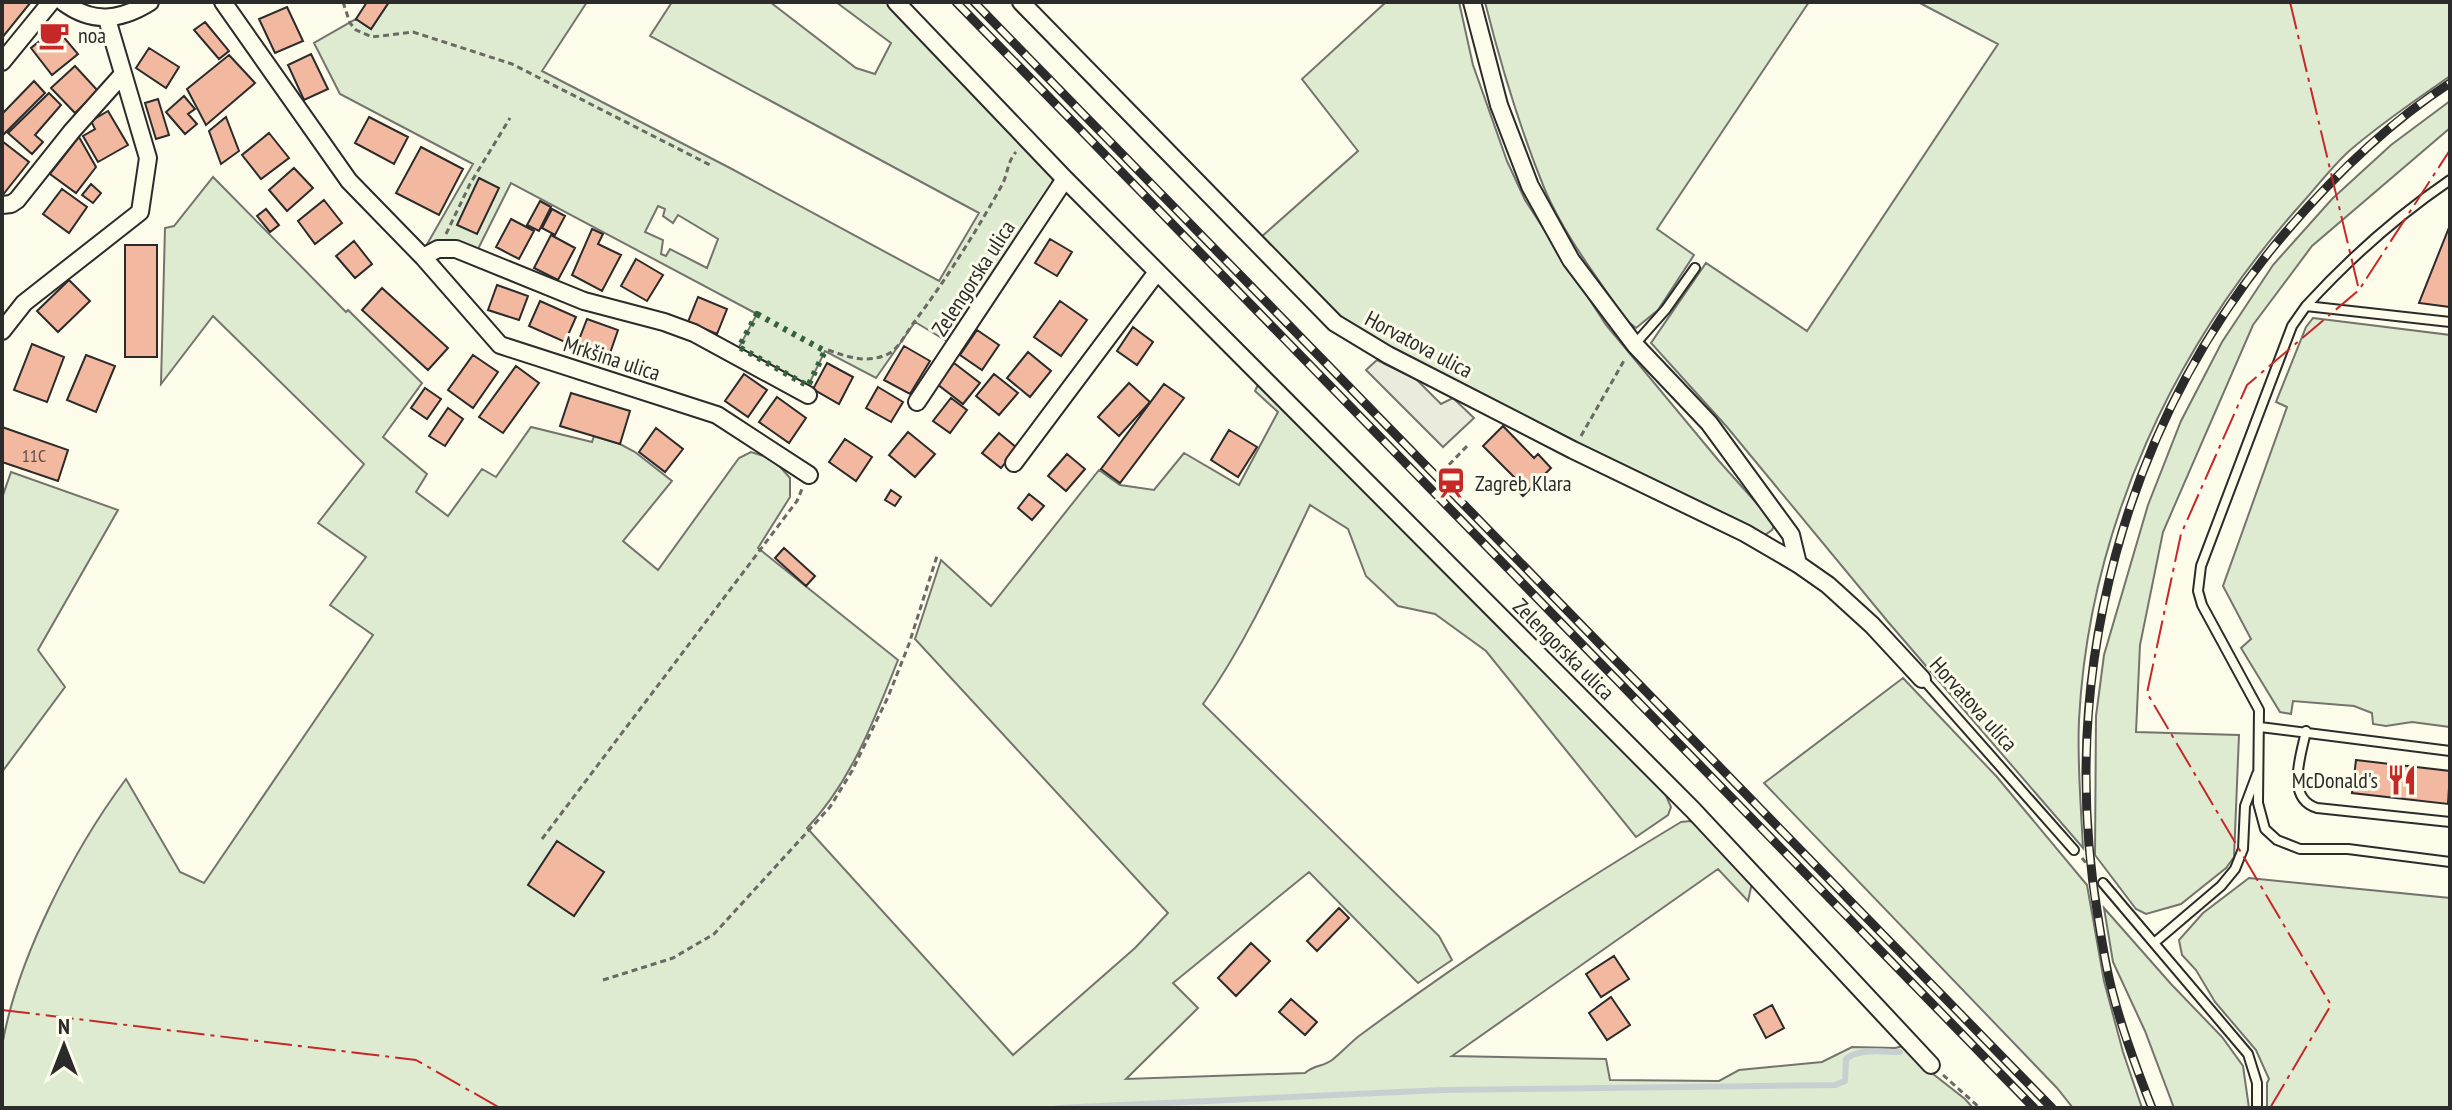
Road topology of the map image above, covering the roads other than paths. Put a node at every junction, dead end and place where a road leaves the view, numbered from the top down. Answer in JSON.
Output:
{"nodes":[{"id":1,"x":51,"y":2,"type":"edge"},
{"id":2,"x":63,"y":2,"type":"edge"},
{"id":3,"x":150,"y":2,"type":"edge"},
{"id":4,"x":223,"y":2,"type":"edge"},
{"id":5,"x":896,"y":2,"type":"edge"},
{"id":6,"x":1021,"y":2,"type":"edge"},
{"id":7,"x":1472,"y":2,"type":"edge"},
{"id":8,"x":107,"y":19,"type":"junction"},
{"id":9,"x":2,"y":62,"type":"edge"},
{"id":10,"x":123,"y":74,"type":"junction"},
{"id":11,"x":1065,"y":179,"type":"junction"},
{"id":12,"x":2450,"y":180,"type":"edge"},
{"id":13,"x":2,"y":205,"type":"edge"},
{"id":14,"x":423,"y":257,"type":"junction"},
{"id":15,"x":1695,"y":268,"type":"dead end"},
{"id":16,"x":1157,"y":272,"type":"junction"},
{"id":17,"x":2306,"y":306,"type":"junction"},
{"id":18,"x":2450,"y":322,"type":"edge"},
{"id":19,"x":2,"y":331,"type":"edge"},
{"id":20,"x":1635,"y":345,"type":"junction"},
{"id":21,"x":808,"y":395,"type":"dead end"},
{"id":22,"x":917,"y":402,"type":"dead end"},
{"id":23,"x":1014,"y":463,"type":"dead end"},
{"id":24,"x":809,"y":475,"type":"road end"},
{"id":25,"x":1798,"y":564,"type":"junction"},
{"id":26,"x":1922,"y":679,"type":"joint"},
{"id":27,"x":2260,"y":727,"type":"junction"},
{"id":28,"x":2306,"y":731,"type":"junction"},
{"id":29,"x":2450,"y":751,"type":"edge"},
{"id":30,"x":2259,"y":769,"type":"junction"},
{"id":31,"x":2450,"y":822,"type":"edge"},
{"id":32,"x":2074,"y":850,"type":"road end"},
{"id":33,"x":2450,"y":862,"type":"edge"},
{"id":34,"x":2103,"y":883,"type":"road end"},
{"id":35,"x":2154,"y":943,"type":"junction"},
{"id":36,"x":1931,"y":1065,"type":"road end"},
{"id":37,"x":2257,"y":1108,"type":"edge"}],
"edges":[{"from":1,"to":9,"type":"street"},
{"from":2,"to":8,"type":"street"},
{"from":3,"to":8,"type":"street"},
{"from":4,"to":14,"type":"street","name":"Mrkšina ulica"},
{"from":5,"to":11,"type":"street","name":"Zelengorska ulica"},
{"from":6,"to":25,"type":"street","name":"Horvatova ulica"},
{"from":7,"to":20,"type":"street"},
{"from":8,"to":10,"type":"street"},
{"from":10,"to":13,"type":"street"},
{"from":10,"to":19,"type":"street"},
{"from":11,"to":16,"type":"street","name":"Zelengorska ulica"},
{"from":11,"to":22,"type":"street","name":"Zelengorska ulica"},
{"from":12,"to":17,"type":"lane"},
{"from":14,"to":21,"type":"street","name":"Mrkšina ulica"},
{"from":14,"to":24,"type":"street","name":"Mrkšina ulica"},
{"from":15,"to":20,"type":"lane"},
{"from":16,"to":23,"type":"street"},
{"from":16,"to":36,"type":"street","name":"Zelengorska ulica"},
{"from":17,"to":18,"type":"lane"},
{"from":17,"to":27,"type":"lane"},
{"from":20,"to":25,"type":"street"},
{"from":25,"to":26,"type":"street","name":"Horvatova ulica"},
{"from":26,"to":32,"type":"lane","name":"Horvatova ulica"},
{"from":27,"to":28,"type":"lane"},
{"from":27,"to":30,"type":"lane"},
{"from":28,"to":29,"type":"lane"},
{"from":28,"to":31,"type":"lane"},
{"from":30,"to":33,"type":"lane"},
{"from":30,"to":35,"type":"lane"},
{"from":34,"to":35,"type":"lane"},
{"from":35,"to":37,"type":"lane"}]}
